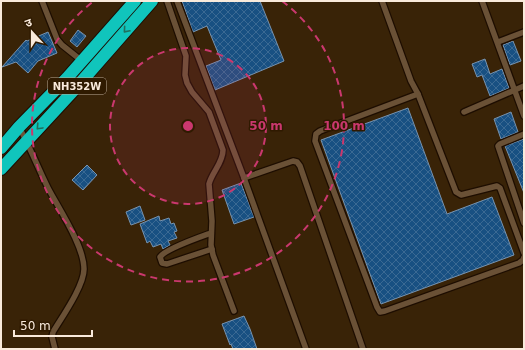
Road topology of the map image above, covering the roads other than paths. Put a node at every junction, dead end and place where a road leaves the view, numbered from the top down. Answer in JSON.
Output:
{"nodes":[{"id":1,"x":42,"y":1,"type":"edge"},
{"id":2,"x":134,"y":1,"type":"edge"},
{"id":3,"x":152,"y":1,"type":"edge"},
{"id":4,"x":166,"y":1,"type":"edge"},
{"id":5,"x":178,"y":1,"type":"edge"},
{"id":6,"x":382,"y":1,"type":"edge"},
{"id":7,"x":482,"y":1,"type":"edge"},
{"id":8,"x":524,"y":32,"type":"edge"},
{"id":9,"x":498,"y":42,"type":"junction"},
{"id":10,"x":82,"y":61,"type":"junction"},
{"id":11,"x":70,"y":75,"type":"junction"},
{"id":12,"x":81,"y":82,"type":"junction"},
{"id":13,"x":524,"y":86,"type":"edge"},
{"id":14,"x":514,"y":90,"type":"junction"},
{"id":15,"x":418,"y":94,"type":"junction"},
{"id":16,"x":464,"y":112,"type":"dead end"},
{"id":17,"x":524,"y":116,"type":"edge"},
{"id":18,"x":20,"y":127,"type":"junction"},
{"id":19,"x":524,"y":134,"type":"edge"},
{"id":20,"x":26,"y":140,"type":"junction"},
{"id":21,"x":1,"y":148,"type":"edge"},
{"id":22,"x":1,"y":168,"type":"edge"},
{"id":23,"x":244,"y":178,"type":"junction"},
{"id":24,"x":522,"y":212,"type":"edge"},
{"id":25,"x":524,"y":223,"type":"edge"},
{"id":26,"x":211,"y":233,"type":"junction"},
{"id":27,"x":212,"y":249,"type":"junction"},
{"id":28,"x":524,"y":253,"type":"edge"},
{"id":29,"x":524,"y":257,"type":"edge"},
{"id":30,"x":234,"y":311,"type":"dead end"},
{"id":31,"x":55,"y":349,"type":"edge"},
{"id":32,"x":306,"y":349,"type":"edge"},
{"id":33,"x":363,"y":349,"type":"edge"}],
"edges":[{"from":1,"to":10,"type":"lane"},
{"from":2,"to":10,"type":"highway","number":"NH352W"},
{"from":3,"to":12,"type":"highway","number":"NH352W","one_way":true},
{"from":4,"to":26,"type":"lane"},
{"from":5,"to":23,"type":"lane"},
{"from":6,"to":15,"type":"lane"},
{"from":7,"to":9,"type":"lane"},
{"from":8,"to":9,"type":"lane"},
{"from":9,"to":14,"type":"lane"},
{"from":10,"to":11,"type":"highway","number":"NH352W"},
{"from":11,"to":12,"type":"highway"},
{"from":11,"to":18,"type":"highway","number":"NH352W"},
{"from":12,"to":20,"type":"highway","number":"NH352W","one_way":true},
{"from":13,"to":14,"type":"lane"},
{"from":14,"to":16,"type":"lane"},
{"from":14,"to":17,"type":"lane"},
{"from":15,"to":28,"type":"lane"},
{"from":15,"to":29,"type":"lane"},
{"from":18,"to":20,"type":"lane"},
{"from":18,"to":21,"type":"highway","number":"NH352W"},
{"from":19,"to":24,"type":"lane"},
{"from":20,"to":22,"type":"highway","number":"NH352W"},
{"from":20,"to":31,"type":"lane"},
{"from":23,"to":32,"type":"lane"},
{"from":23,"to":33,"type":"lane"},
{"from":24,"to":25,"type":"lane"},
{"from":26,"to":27,"type":"lane"},
{"from":26,"to":27,"type":"lane"},
{"from":27,"to":30,"type":"lane"}]}
